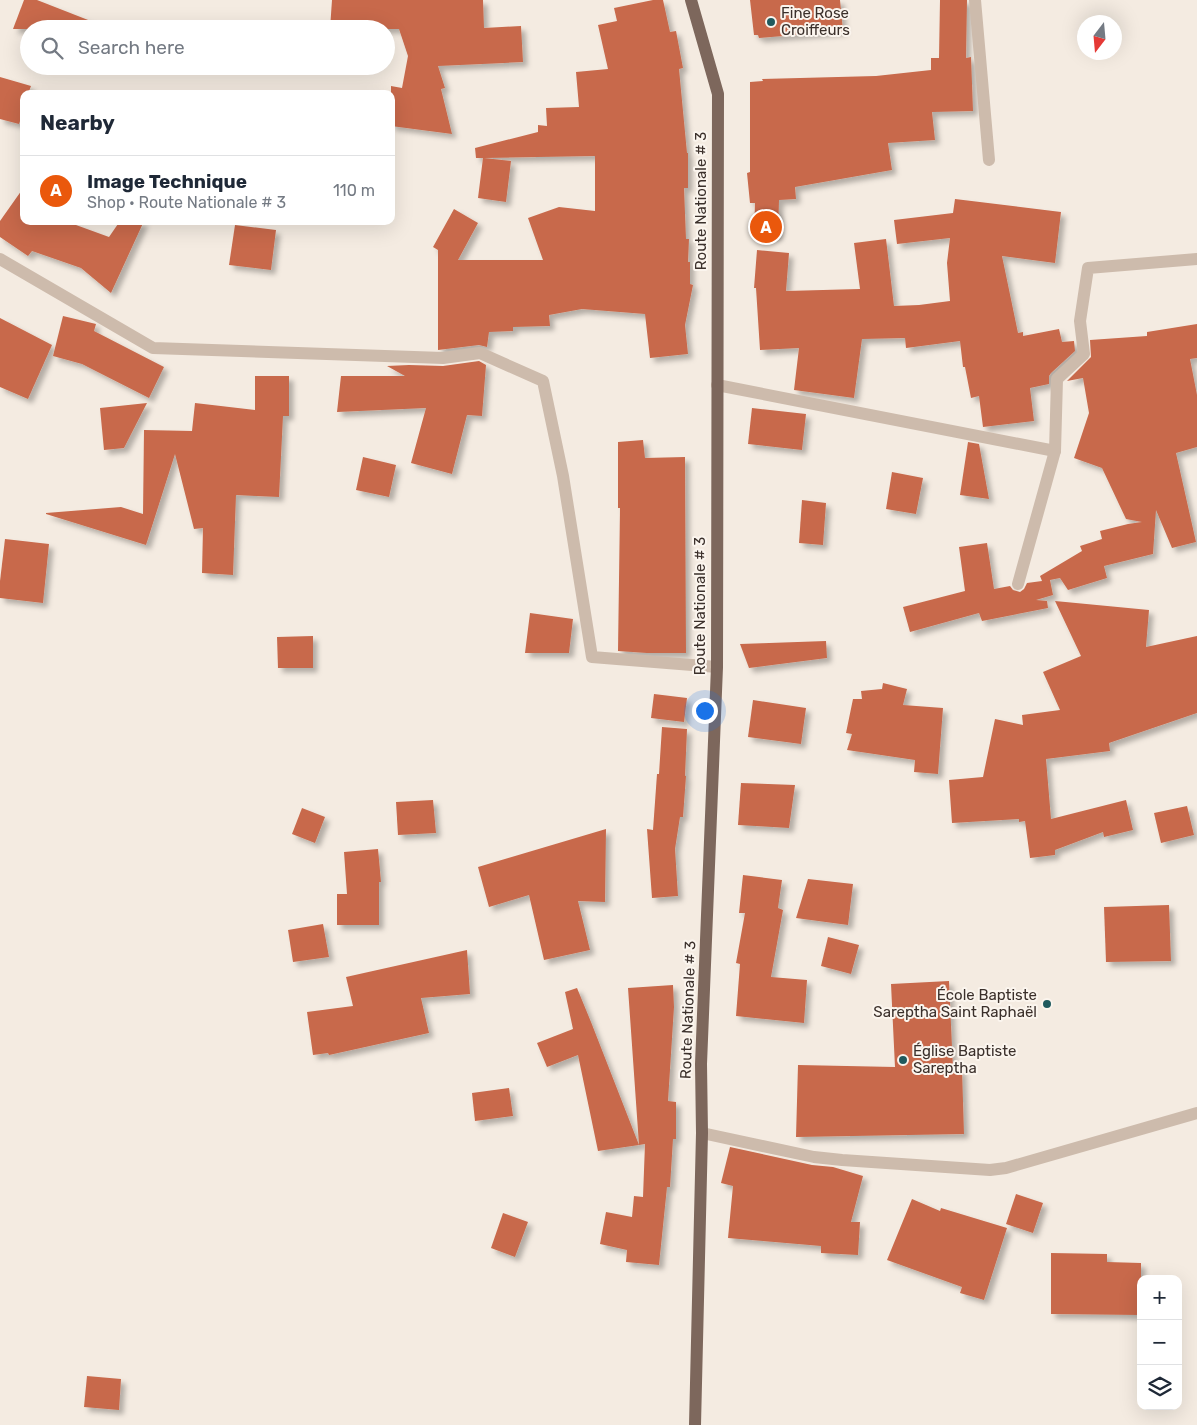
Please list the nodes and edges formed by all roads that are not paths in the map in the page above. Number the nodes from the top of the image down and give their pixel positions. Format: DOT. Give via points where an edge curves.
graph roads {
  1 [pos="691,0"];
  2 [pos="975,0"];
  3 [pos="989,160"];
  4 [pos="0,259"];
  5 [pos="1197,259"];
  6 [pos="717,385"];
  7 [pos="1055,451"];
  8 [pos="1018,584"];
  9 [pos="717,667"];
  10 [pos="1197,1113"];
  11 [pos="702,1133"];
  12 [pos="695,1425"];
  1 -- 6 [label="main road, Route Nationale # 3" via="718,94"];
  2 -- 3 [label="lane"];
  4 -- 9 [label="lane" via="153,348 443,358 480,353 543,381 564,476 592,656"];
  5 -- 7 [label="lane" via="1088,268 1080,321 1084,354 1057,379"];
  6 -- 7 [label="lane"];
  6 -- 9 [label="main road, Route Nationale # 3"];
  7 -- 8 [label="lane"];
  9 -- 11 [label="main road, Route Nationale # 3"];
  10 -- 11 [label="lane" via="990,1170 814,1157"];
  11 -- 12 [label="main road, Route Nationale # 3"];
}
